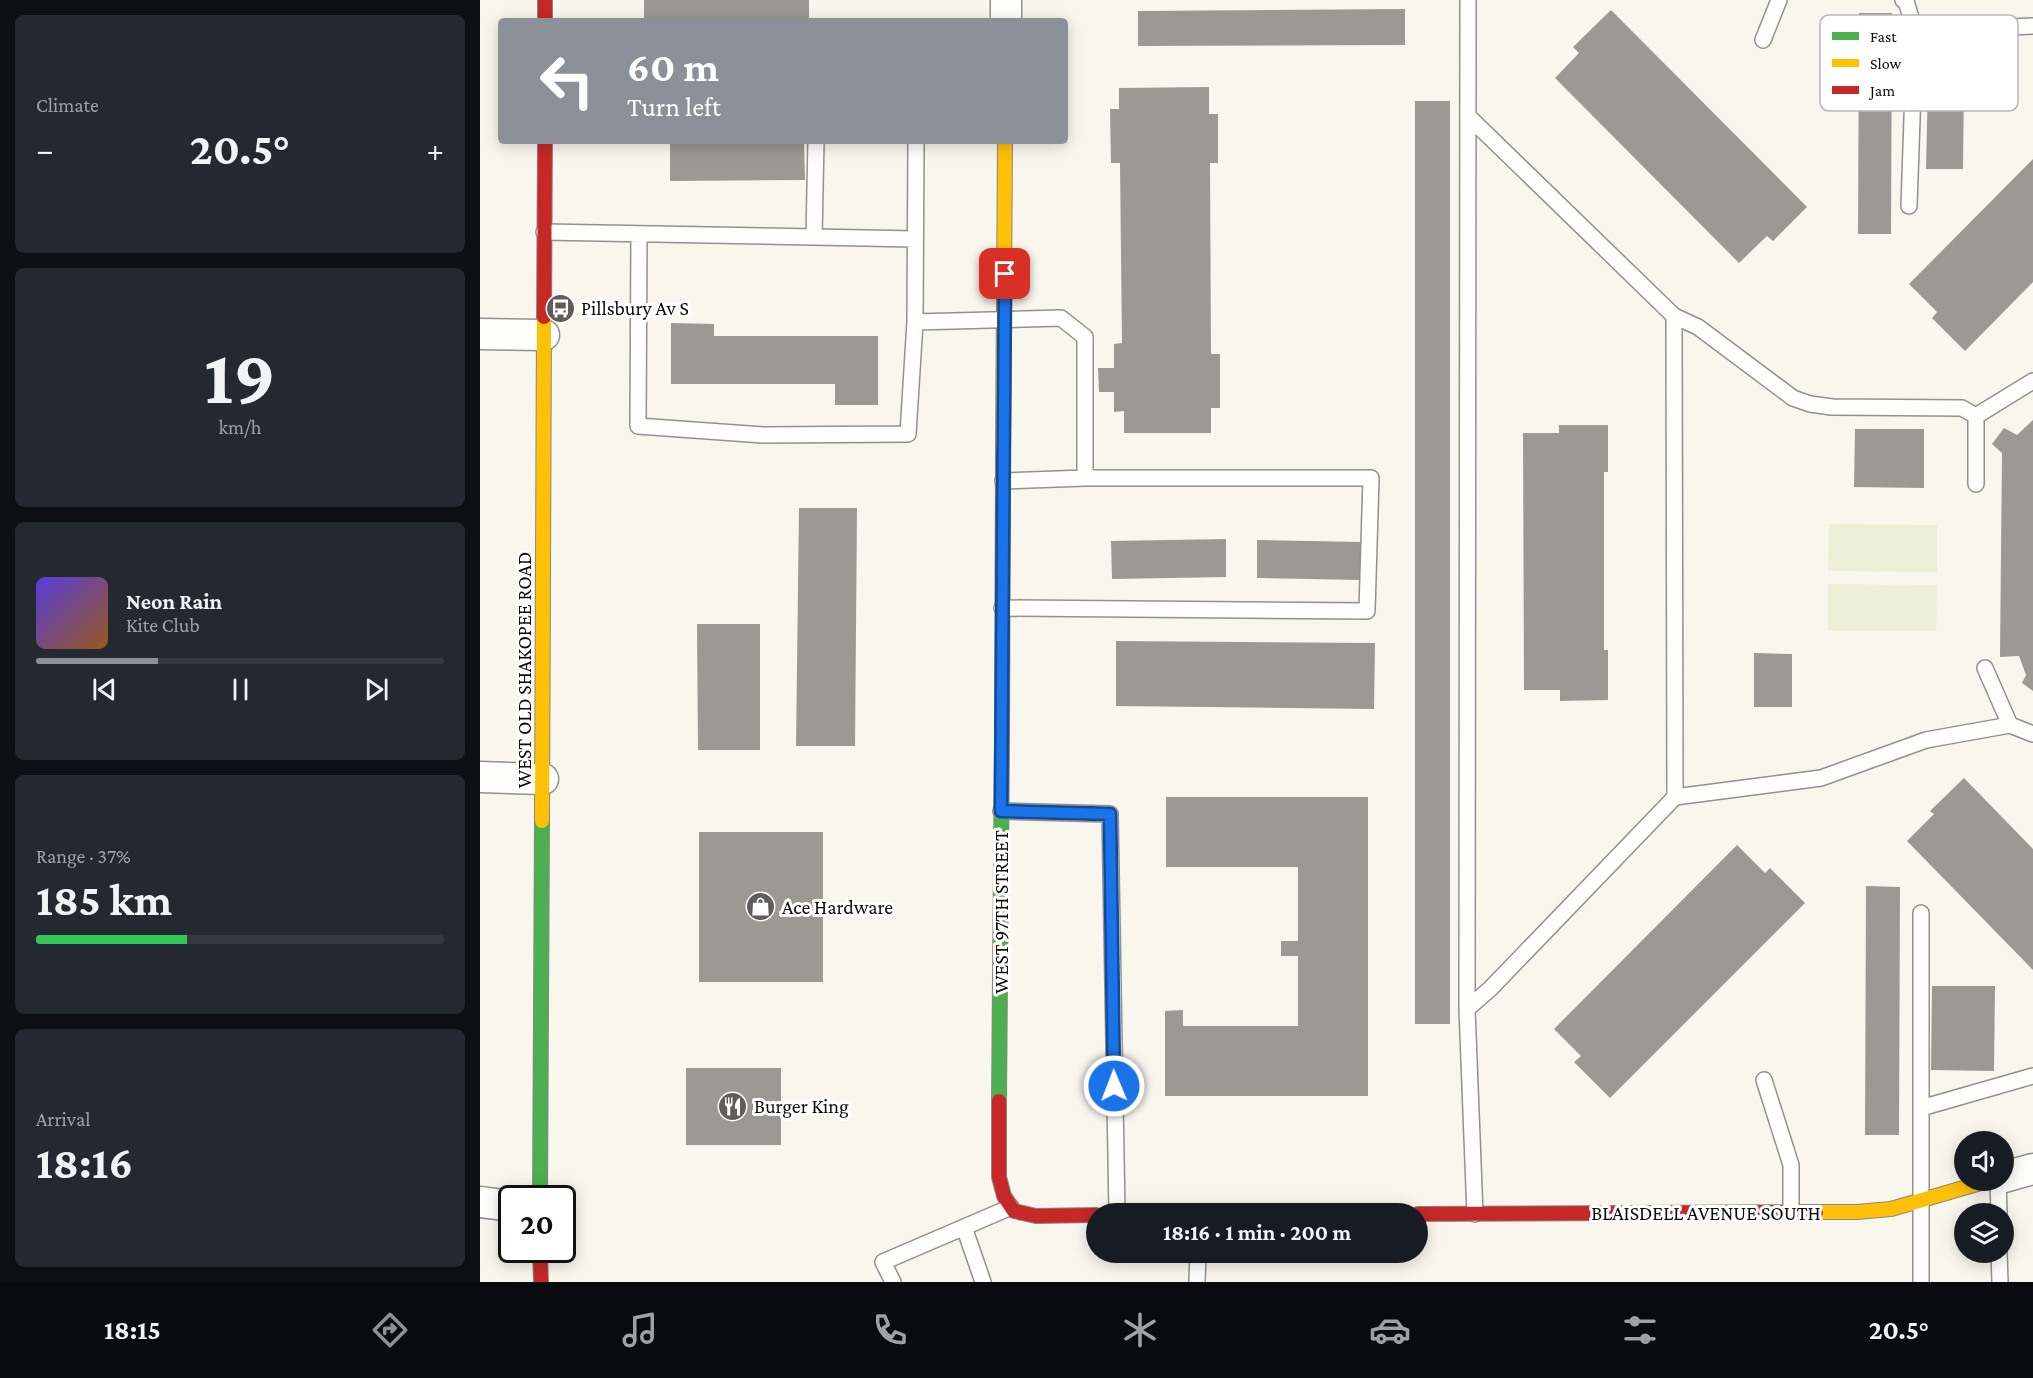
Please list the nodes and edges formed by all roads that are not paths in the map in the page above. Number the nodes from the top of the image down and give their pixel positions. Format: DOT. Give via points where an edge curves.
graph roads {
  1 [pos="545,0"];
  2 [pos="1006,0"];
  3 [pos="1468,0"];
  4 [pos="1779,0"];
  5 [pos="1903,0"];
  6 [pos="1910,15"];
  7 [pos="545,18"];
  8 [pos="1006,18"];
  9 [pos="2033,26"];
  10 [pos="2018,27"];
  11 [pos="1763,40"];
  12 [pos="1912,111"];
  13 [pos="1469,117"];
  14 [pos="544,144"];
  15 [pos="816,144"];
  16 [pos="916,144"];
  17 [pos="1005,144"];
  18 [pos="1909,206"];
  19 [pos="544,232"];
  20 [pos="639,234"];
  21 [pos="814,237"];
  22 [pos="915,239"];
  23 [pos="1674,316"];
  24 [pos="1004,319"];
  25 [pos="915,322"];
  26 [pos="480,334"];
  27 [pos="544,335"];
  28 [pos="2033,381"];
  29 [pos="1976,416"];
  30 [pos="1085,478"];
  31 [pos="1004,481"];
  32 [pos="1976,484"];
  33 [pos="1002,608"];
  34 [pos="1985,668"];
  35 [pos="2010,725"];
  36 [pos="2033,734"];
  37 [pos="480,777"];
  38 [pos="543,779"];
  39 [pos="1675,797"];
  40 [pos="1001,811"];
  41 [pos="1921,913"];
  42 [pos="1467,1009"];
  43 [pos="2033,1076"];
  44 [pos="1764,1080"];
  45 [pos="1921,1108"];
  46 [pos="2033,1168"];
  47 [pos="2014,1174"];
  48 [pos="540,1185"];
  49 [pos="1954,1191"];
  50 [pos="1920,1201"];
  51 [pos="480,1202"];
  52 [pos="1117,1203"];
  53 [pos="498,1204"];
  54 [pos="1012,1209"];
  55 [pos="1791,1212"];
  56 [pos="1428,1214"];
  57 [pos="1475,1214"];
  58 [pos="1086,1215"];
  59 [pos="964,1227"];
  60 [pos="540,1263"];
  61 [pos="1198,1263"];
  62 [pos="1999,1263"];
  63 [pos="541,1282"];
  64 [pos="893,1282"];
  65 [pos="983,1282"];
  66 [pos="1197,1282"];
  67 [pos="1921,1282"];
  68 [pos="2000,1282"];
  1 -- 7 [label="street"];
  2 -- 8 [label="street"];
  3 -- 13 [label="lane"];
  4 -- 11 [label="lane"];
  5 -- 6 [label="lane"];
  9 -- 10 [label="lane"];
  12 -- 18 [label="lane"];
  13 -- 23 [label="lane"];
  13 -- 42 [label="lane"];
  14 -- 19 [label="street, WEST OLD SHAKOPEE ROAD"];
  15 -- 21 [label="lane"];
  16 -- 22 [label="lane"];
  17 -- 24 [label="street, WEST 97TH STREET"];
  19 -- 20 [label="lane"];
  19 -- 27 [label="street, WEST OLD SHAKOPEE ROAD"];
  20 -- 21 [label="lane"];
  20 -- 25 [label="lane" via="638,426 763,435 908,434"];
  21 -- 22 [label="lane"];
  22 -- 25 [label="lane"];
  23 -- 29 [label="lane" via="1698,327 1793,398 1810,404 1962,408"];
  23 -- 39 [label="lane"];
  24 -- 25 [label="lane"];
  24 -- 30 [label="lane" via="1061,318 1085,337"];
  24 -- 31 [label="street, WEST 97TH STREET"];
  26 -- 27 [label="street"];
  27 -- 38 [label="street, WEST OLD SHAKOPEE ROAD"];
  28 -- 29 [label="lane"];
  29 -- 32 [label="lane"];
  30 -- 31 [label="lane"];
  30 -- 33 [label="lane" via="1371,478 1367,611"];
  31 -- 33 [label="street, WEST 97TH STREET"];
  33 -- 40 [label="street, WEST 97TH STREET"];
  34 -- 35 [label="lane"];
  35 -- 36 [label="lane"];
  35 -- 39 [label="lane" via="1926,740 1821,778"];
  37 -- 38 [label="street"];
  38 -- 48 [label="street, WEST OLD SHAKOPEE ROAD"];
  39 -- 42 [label="lane"];
  40 -- 52 [label="lane" via="1110,814"];
  40 -- 54 [label="street, WEST 97TH STREET" via="999,1177"];
  41 -- 45 [label="lane"];
  42 -- 57 [label="lane"];
  43 -- 45 [label="lane"];
  44 -- 55 [label="lane" via="1791,1166"];
  45 -- 50 [label="lane"];
  46 -- 47 [label="street"];
  49 -- 50 [label="street, BLAISDELL AVENUE SOUTH"];
  50 -- 55 [label="street, BLAISDELL AVENUE SOUTH" via="1880,1210"];
  50 -- 67 [label="lane"];
  51 -- 53 [label="street"];
  54 -- 58 [label="street" via="1036,1216"];
  54 -- 59 [label="lane"];
  55 -- 57 [label="street, BLAISDELL AVENUE SOUTH"];
  56 -- 57 [label="street, BLAISDELL AVENUE SOUTH"];
  59 -- 64 [label="lane" via="883,1262"];
  59 -- 65 [label="lane"];
  60 -- 63 [label="street"];
  61 -- 66 [label="lane"];
  62 -- 68 [label="lane"];
}
